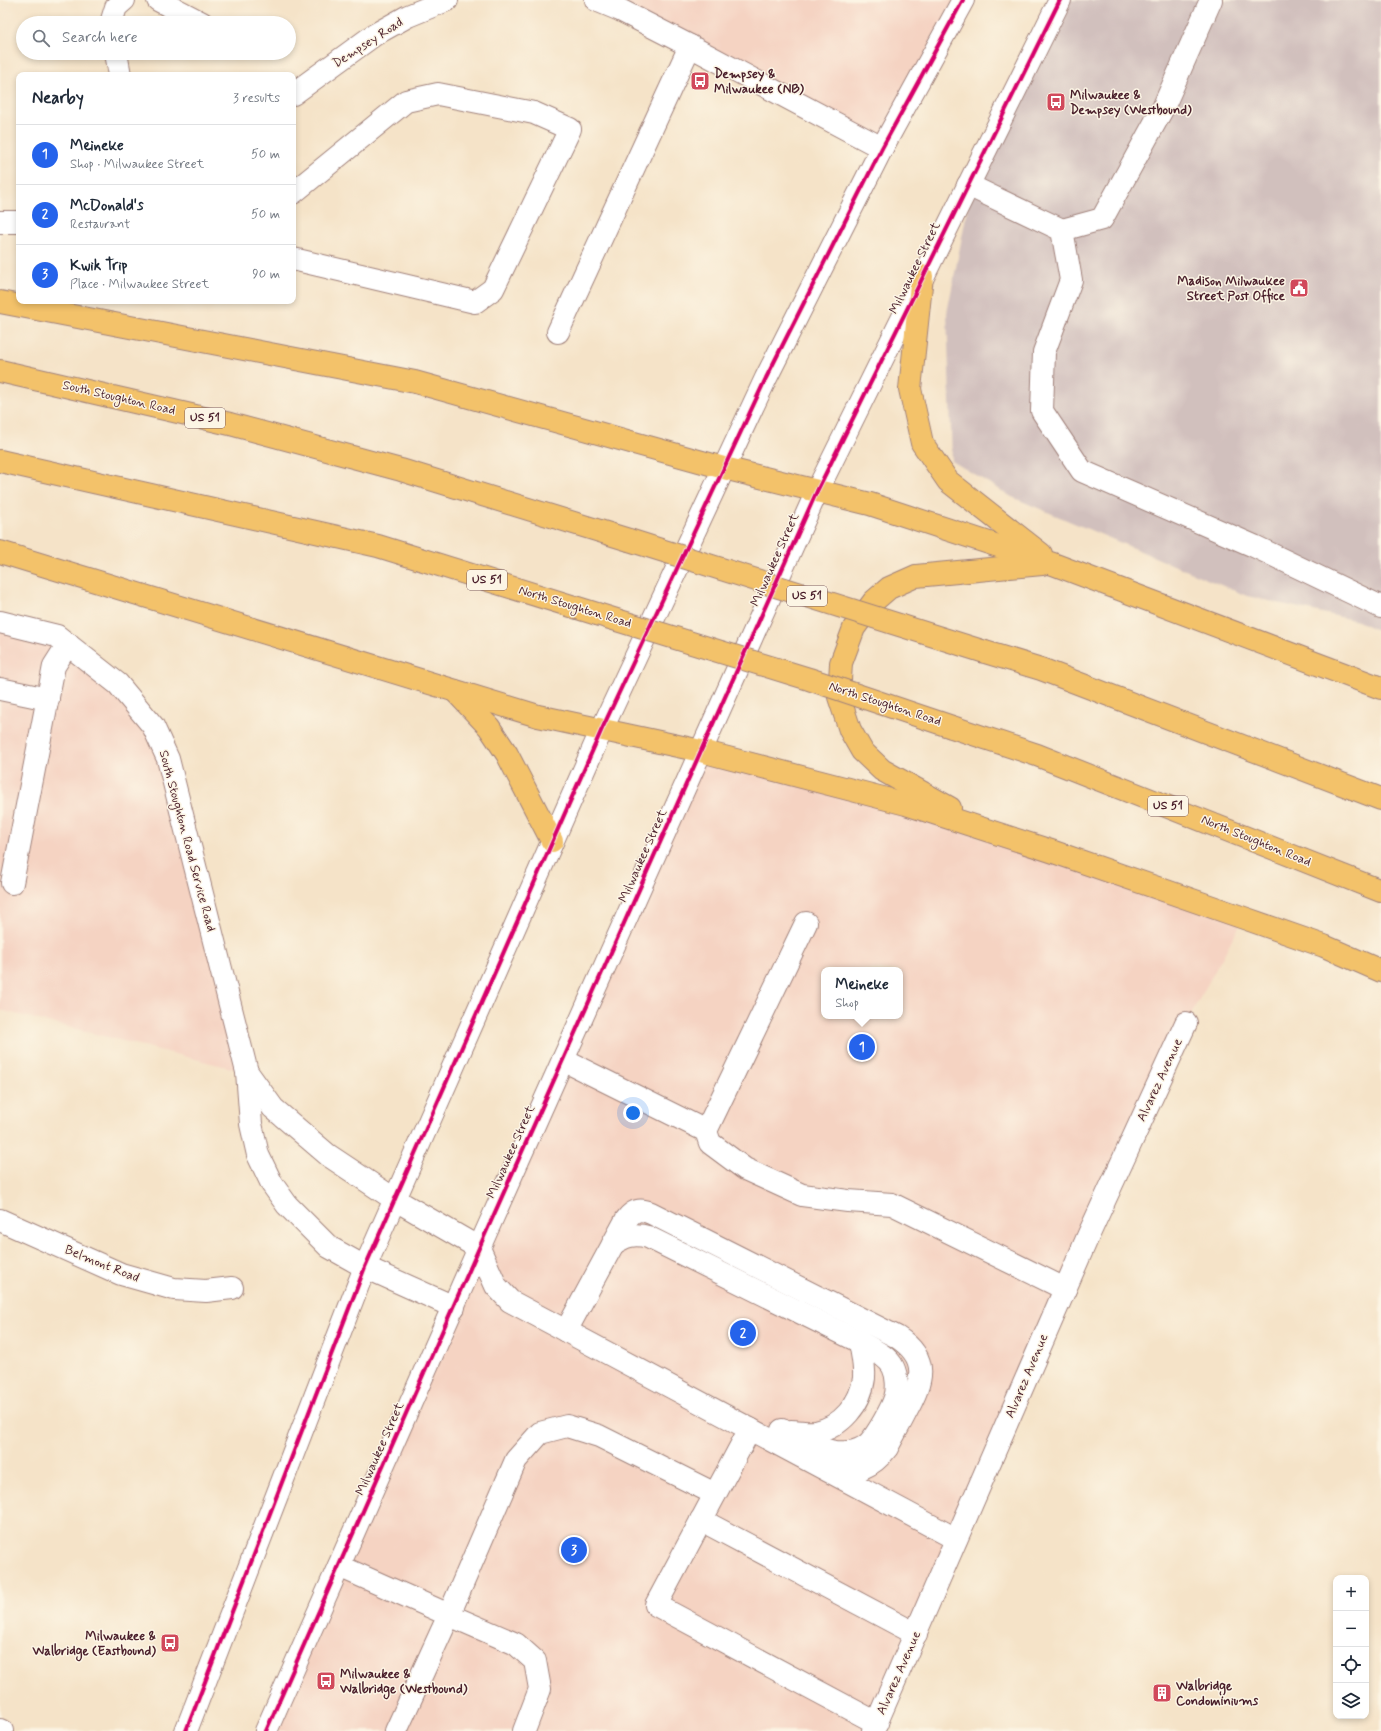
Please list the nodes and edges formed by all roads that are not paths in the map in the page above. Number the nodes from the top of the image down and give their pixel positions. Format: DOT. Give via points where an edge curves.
graph roads {
  1 [pos="124,0"];
  2 [pos="158,0"];
  3 [pos="447,0"];
  4 [pos="596,0"];
  5 [pos="963,0"];
  6 [pos="1060,0"];
  7 [pos="1211,0"];
  8 [pos="113,16"];
  9 [pos="189,16"];
  10 [pos="690,46"];
  11 [pos="117,60"];
  12 [pos="119,72"];
  13 [pos="296,92"];
  14 [pos="882,148"];
  15 [pos="968,185"];
  16 [pos="296,192"];
  17 [pos="0,222"];
  18 [pos="16,222"];
  19 [pos="1062,230"];
  20 [pos="296,260"];
  21 [pos="922,276"];
  22 [pos="0,302"];
  23 [pos="558,332"];
  24 [pos="0,371"];
  25 [pos="0,461"];
  26 [pos="724,468"];
  27 [pos="817,491"];
  28 [pos="0,552"];
  29 [pos="1053,564"];
  30 [pos="1381,608"];
  31 [pos="0,622"];
  32 [pos="68,644"];
  33 [pos="1381,688"];
  34 [pos="0,689"];
  35 [pos="454,690"];
  36 [pos="48,699"];
  37 [pos="602,729"];
  38 [pos="701,751"];
  39 [pos="1381,799"];
  40 [pos="992,832"];
  41 [pos="552,841"];
  42 [pos="12,883"];
  43 [pos="1381,891"];
  44 [pos="806,923"];
  45 [pos="1381,971"];
  46 [pos="1186,1023"];
  47 [pos="563,1060"];
  48 [pos="247,1072"];
  49 [pos="706,1131"];
  50 [pos="394,1200"];
  51 [pos="0,1220"];
  52 [pos="613,1244"];
  53 [pos="479,1248"];
  54 [pos="365,1267"];
  55 [pos="232,1288"];
  56 [pos="1065,1289"];
  57 [pos="454,1307"];
  58 [pos="566,1331"];
  59 [pos="860,1342"];
  60 [pos="598,1348"];
  61 [pos="750,1429"];
  62 [pos="782,1430"];
  63 [pos="825,1469"];
  64 [pos="715,1494"];
  65 [pos="701,1520"];
  66 [pos="956,1539"];
  67 [pos="339,1566"];
  68 [pos="449,1615"];
  69 [pos="916,1634"];
  70 [pos="875,1727"];
  71 [pos="186,1731"];
  72 [pos="266,1731"];
  73 [pos="396,1731"];
  74 [pos="524,1731"];
  1 -- 8 [label="street" via="116,7"];
  2 -- 9 [label="street"];
  3 -- 13 [label="street, Dempsey Road" via="408,16 374,35"];
  4 -- 10 [label="street"];
  5 -- 14 [label="street"];
  6 -- 15 [label="street, Milwaukee Street"];
  7 -- 19 [label="street" via="1163,108 1102,219"];
  10 -- 14 [label="street"];
  10 -- 23 [label="street"];
  11 -- 12 [label="street"];
  14 -- 26 [label="street" via="766,378"];
  15 -- 19 [label="street"];
  15 -- 21 [label="street, Milwaukee Street"];
  16 -- 20 [label="street" via="406,101 438,94 534,113 570,130 493,289 475,302"];
  17 -- 18 [label="street"];
  19 -- 30 [label="street" via="1071,280 1044,352 1042,411 1082,471 1254,546"];
  21 -- 27 [label="street, Milwaukee Street"];
  21 -- 29 [label="main road" via="910,389 922,443 948,481"];
  22 -- 26 [label="main road" via="415,382"];
  24 -- 39 [label="main road, South Stoughton Road / US 51, bridge" via="230,424 400,470 629,540 1041,669"];
  25 -- 43 [label="main road, North Stoughton Road / US 51, bridge" via="378,546 810,679 1044,758"];
  26 -- 27 [label="main road"];
  26 -- 37 [label="street"];
  27 -- 29 [label="main road" via="870,504"];
  27 -- 38 [label="street, Milwaukee Street"];
  28 -- 35 [label="main road"];
  29 -- 33 [label="main road"];
  29 -- 40 [label="main road" via="916,576 889,588 874,601 854,628 841,662 839,697 850,730 862,751 882,770"];
  31 -- 32 [label="street, South Stoughton Road Service Road" via="57,636"];
  32 -- 36 [label="street" via="54,666"];
  32 -- 48 [label="street, South Stoughton Road Service Road" via="118,684 153,726 168,759"];
  34 -- 36 [label="street"];
  35 -- 37 [label="main road" via="538,716"];
  35 -- 41 [label="main road" via="489,727 502,747"];
  36 -- 42 [label="street"];
  37 -- 38 [label="main road"];
  37 -- 41 [label="street"];
  38 -- 40 [label="main road" via="906,804"];
  38 -- 47 [label="street, Milwaukee Street"];
  40 -- 45 [label="main road" via="1316,944"];
  41 -- 50 [label="street"];
  44 -- 49 [label="street"];
  46 -- 56 [label="street, Alvarez Avenue"];
  47 -- 49 [label="street"];
  47 -- 53 [label="street, Milwaukee Street"];
  48 -- 50 [label="street, South Stoughton Road Service Road" via="273,1108 328,1155"];
  48 -- 54 [label="street, South Stoughton Road Service Road" via="255,1143 258,1156 272,1184 287,1206 329,1246"];
  49 -- 56 [label="street" via="710,1143 745,1169 802,1195 892,1204"];
  50 -- 53 [label="street, South Stoughton Road Service Road"];
  50 -- 54 [label="street"];
  51 -- 55 [label="street, Belmont Road" via="121,1274 174,1289 206,1291"];
  52 -- 58 [label="street"];
  52 -- 59 [label="street" via="623,1237 636,1234 648,1236"];
  52 -- 63 [label="street" via="630,1213 644,1210 897,1337 912,1350 918,1358 920,1369 918,1391 881,1457 863,1469 850,1472"];
  53 -- 57 [label="street, Milwaukee Street"];
  53 -- 58 [label="street" via="496,1286 510,1301"];
  54 -- 57 [label="street, South Stoughton Road Service Road"];
  54 -- 71 [label="street"];
  56 -- 66 [label="street, Alvarez Avenue"];
  57 -- 67 [label="street, Milwaukee Street"];
  58 -- 60 [label="street"];
  59 -- 62 [label="street" via="864,1378 860,1395 852,1409 841,1420 815,1432"];
  59 -- 62 [label="street" via="885,1357 896,1377 895,1398 872,1440 858,1450 840,1453"];
  60 -- 61 [label="street"];
  60 -- 62 [label="street" via="621,1346"];
  61 -- 63 [label="street"];
  61 -- 64 [label="street"];
  63 -- 66 [label="street"];
  64 -- 65 [label="street"];
  64 -- 68 [label="street" via="599,1436 567,1426 540,1433 516,1460"];
  65 -- 69 [label="street"];
  65 -- 70 [label="street" via="656,1605"];
  66 -- 69 [label="street, Alvarez Avenue"];
  67 -- 68 [label="street"];
  67 -- 72 [label="street, Milwaukee Street"];
  68 -- 73 [label="street"];
  68 -- 74 [label="street" via="516,1644 535,1660 540,1689"];
  69 -- 70 [label="street, Alvarez Avenue"];
}
